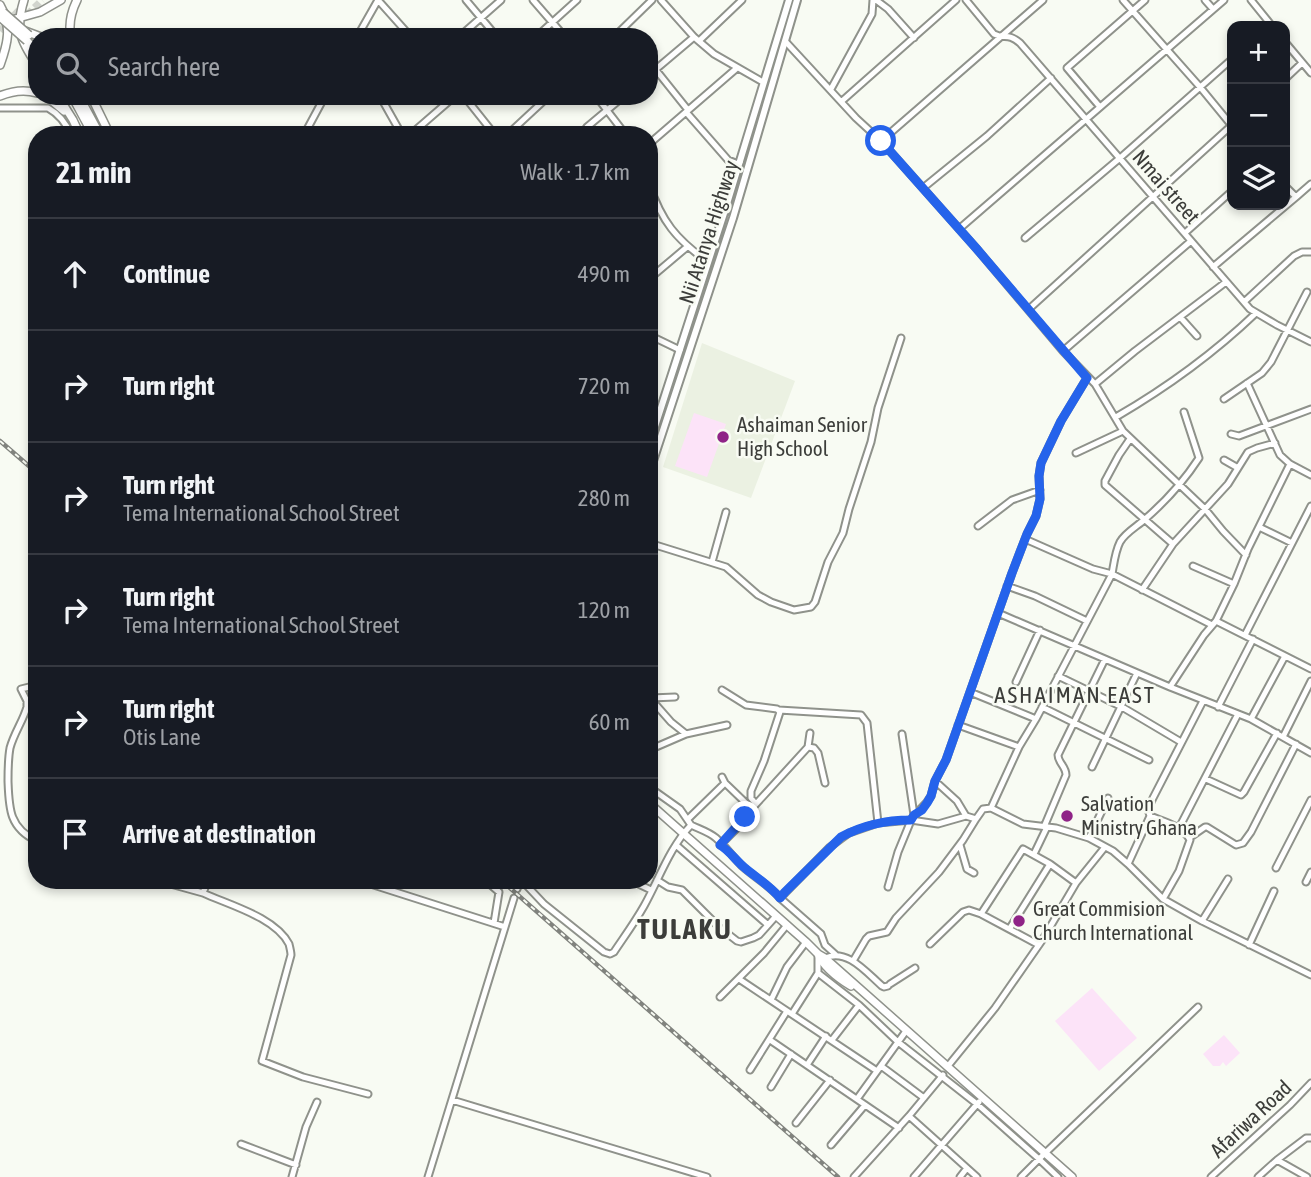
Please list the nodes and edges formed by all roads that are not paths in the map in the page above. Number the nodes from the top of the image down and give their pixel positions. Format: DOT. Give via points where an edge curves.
graph roads {
  1 [pos="24,0"];
  2 [pos="61,0"];
  3 [pos="77,0"];
  4 [pos="378,0"];
  5 [pos="466,0"];
  6 [pos="501,0"];
  7 [pos="533,0"];
  8 [pos="577,0"];
  9 [pos="652,0"];
  10 [pos="742,0"];
  11 [pos="789,0"];
  12 [pos="797,0"];
  13 [pos="875,0"];
  14 [pos="956,0"];
  15 [pos="966,0"];
  16 [pos="1043,0"];
  17 [pos="1123,0"];
  18 [pos="1145,0"];
  19 [pos="1205,0"];
  20 [pos="1224,0"];
  21 [pos="1251,0"];
  22 [pos="663,1"];
  23 [pos="0,8"];
  24 [pos="1213,9"];
  25 [pos="1132,11"];
  26 [pos="481,17"];
  27 [pos="2,18"];
  28 [pos="18,19"];
  29 [pos="1267,21"];
  30 [pos="552,23"];
  31 [pos="69,28"];
  32 [pos="362,28"];
  33 [pos="403,28"];
  34 [pos="469,28"];
  35 [pos="490,28"];
  36 [pos="546,28"];
  37 [pos="557,28"];
  38 [pos="623,28"];
  39 [pos="19,30"];
  40 [pos="4,31"];
  41 [pos="28,33"];
  42 [pos="28,34"];
  43 [pos="1002,36"];
  44 [pos="914,38"];
  45 [pos="696,39"];
  46 [pos="785,41"];
  47 [pos="28,42"];
  48 [pos="1290,48"];
  49 [pos="28,50"];
  50 [pos="1166,51"];
  51 [pos="1227,63"];
  52 [pos="1302,63"];
  53 [pos="0,65"];
  54 [pos="658,68"];
  55 [pos="737,68"];
  56 [pos="658,73"];
  57 [pos="1311,73"];
  58 [pos="1290,74"];
  59 [pos="1051,78"];
  60 [pos="763,82"];
  61 [pos="1200,87"];
  62 [pos="831,89"];
  63 [pos="28,92"];
  64 [pos="0,96"];
  65 [pos="842,101"];
  66 [pos="58,105"];
  67 [pos="64,105"];
  68 [pos="77,105"];
  69 [pos="84,105"];
  70 [pos="95,105"];
  71 [pos="320,105"];
  72 [pos="385,105"];
  73 [pos="445,105"];
  74 [pos="473,105"];
  75 [pos="539,105"];
  76 [pos="603,105"];
  77 [pos="613,105"];
  78 [pos="0,107"];
  79 [pos="1100,107"];
  80 [pos="607,110"];
  81 [pos="687,111"];
  82 [pos="1086,119"];
  83 [pos="1227,119"];
  84 [pos="73,120"];
  85 [pos="66,126"];
  86 [pos="76,126"];
  87 [pos="88,126"];
  88 [pos="95,126"];
  89 [pos="105,126"];
  90 [pos="309,126"];
  91 [pos="397,126"];
  92 [pos="420,126"];
  93 [pos="488,126"];
  94 [pos="517,126"];
  95 [pos="588,126"];
  96 [pos="619,126"];
  97 [pos="1227,130"];
  98 [pos="658,136"];
  99 [pos="881,141"];
  100 [pos="1120,158"];
  101 [pos="741,160"];
  102 [pos="1311,184"];
  103 [pos="923,188"];
  104 [pos="1290,191"];
  105 [pos="1227,195"];
  106 [pos="1153,197"];
  107 [pos="1296,197"];
  108 [pos="658,208"];
  109 [pos="724,215"];
  110 [pos="733,218"];
  111 [pos="959,229"];
  112 [pos="1185,233"];
  113 [pos="1025,238"];
  114 [pos="1191,241"];
  115 [pos="687,247"];
  116 [pos="1311,252"];
  117 [pos="708,262"];
  118 [pos="1213,267"];
  119 [pos="658,271"];
  120 [pos="1226,282"];
  121 [pos="1307,292"];
  122 [pos="1244,302"];
  123 [pos="1029,309"];
  124 [pos="1255,313"];
  125 [pos="1180,317"];
  126 [pos="1287,330"];
  127 [pos="1197,336"];
  128 [pos="901,338"];
  129 [pos="658,339"];
  130 [pos="1311,342"];
  131 [pos="680,350"];
  132 [pos="1063,351"];
  133 [pos="677,360"];
  134 [pos="685,363"];
  135 [pos="1087,378"];
  136 [pos="1247,383"];
  137 [pos="1095,384"];
  138 [pos="1224,399"];
  139 [pos="1311,409"];
  140 [pos="659,411"];
  141 [pos="1184,412"];
  142 [pos="658,414"];
  143 [pos="1116,417"];
  144 [pos="1266,425"];
  145 [pos="1122,430"];
  146 [pos="1231,434"];
  147 [pos="1130,439"];
  148 [pos="1275,443"];
  149 [pos="658,446"];
  150 [pos="1076,453"];
  151 [pos="1224,460"];
  152 [pos="1290,464"];
  153 [pos="1238,468"];
  154 [pos="1311,475"];
  155 [pos="1180,485"];
  156 [pos="1040,490"];
  157 [pos="1311,506"];
  158 [pos="1205,509"];
  159 [pos="726,512"];
  160 [pos="1145,520"];
  161 [pos="978,526"];
  162 [pos="1259,527"];
  163 [pos="1025,539"];
  164 [pos="1292,543"];
  165 [pos="1173,544"];
  166 [pos="658,546"];
  167 [pos="1246,555"];
  168 [pos="712,562"];
  169 [pos="1193,566"];
  170 [pos="1112,574"];
  171 [pos="1234,584"];
  172 [pos="1007,586"];
  173 [pos="1142,590"];
  174 [pos="998,613"];
  175 [pos="1087,621"];
  176 [pos="1214,623"];
  177 [pos="1040,630"];
  178 [pos="1245,635"];
  179 [pos="1253,639"];
  180 [pos="1075,646"];
  181 [pos="1285,656"];
  182 [pos="1105,659"];
  183 [pos="1311,669"];
  184 [pos="1137,673"];
  185 [pos="1058,676"];
  186 [pos="1311,681"];
  187 [pos="1016,682"];
  188 [pos="28,687"];
  189 [pos="1170,687"];
  190 [pos="722,690"];
  191 [pos="1090,691"];
  192 [pos="970,692"];
  193 [pos="675,697"];
  194 [pos="658,698"];
  195 [pos="1203,701"];
  196 [pos="658,707"];
  197 [pos="1042,707"];
  198 [pos="1122,707"];
  199 [pos="1218,707"];
  200 [pos="779,710"];
  201 [pos="1238,714"];
  202 [pos="1035,719"];
  203 [pos="1251,719"];
  204 [pos="1075,722"];
  205 [pos="727,725"];
  206 [pos="958,725"];
  207 [pos="810,733"];
  208 [pos="1277,733"];
  209 [pos="686,734"];
  210 [pos="902,734"];
  211 [pos="1283,737"];
  212 [pos="1106,739"];
  213 [pos="1181,742"];
  214 [pos="1296,744"];
  215 [pos="658,746"];
  216 [pos="808,747"];
  217 [pos="1019,747"];
  218 [pos="1311,753"];
  219 [pos="1149,760"];
  220 [pos="1092,767"];
  221 [pos="1206,779"];
  222 [pos="935,781"];
  223 [pos="825,783"];
  224 [pos="658,793"];
  225 [pos="1108,798"];
  226 [pos="1311,800"];
  227 [pos="754,806"];
  228 [pos="991,808"];
  229 [pos="658,811"];
  230 [pos="967,816"];
  231 [pos="1150,816"];
  232 [pos="913,818"];
  233 [pos="976,819"];
  234 [pos="690,822"];
  235 [pos="878,823"];
  236 [pos="1046,827"];
  237 [pos="1179,828"];
  238 [pos="683,834"];
  239 [pos="28,836"];
  240 [pos="1089,838"];
  241 [pos="1189,838"];
  242 [pos="676,845"];
  243 [pos="720,845"];
  244 [pos="960,845"];
  245 [pos="1105,847"];
  246 [pos="1034,855"];
  247 [pos="1049,864"];
  248 [pos="1128,864"];
  249 [pos="1276,868"];
  250 [pos="1311,872"];
  251 [pos="974,873"];
  252 [pos="658,878"];
  253 [pos="1228,879"];
  254 [pos="658,881"];
  255 [pos="1306,882"];
  256 [pos="1076,883"];
  257 [pos="888,887"];
  258 [pos="189,889"];
  259 [pos="205,889"];
  260 [pos="386,889"];
  261 [pos="496,889"];
  262 [pos="530,889"];
  263 [pos="651,890"];
  264 [pos="1274,891"];
  265 [pos="203,893"];
  266 [pos="514,898"];
  267 [pos="780,898"];
  268 [pos="1163,900"];
  269 [pos="981,914"];
  270 [pos="776,916"];
  271 [pos="1202,921"];
  272 [pos="494,923"];
  273 [pos="768,925"];
  274 [pos="787,925"];
  275 [pos="505,927"];
  276 [pos="1010,928"];
  277 [pos="806,942"];
  278 [pos="930,944"];
  279 [pos="1039,945"];
  280 [pos="1249,945"];
  281 [pos="836,954"];
  282 [pos="821,956"];
  283 [pos="853,961"];
  284 [pos="915,968"];
  285 [pos="818,973"];
  286 [pos="1311,975"];
  287 [pos="739,979"];
  288 [pos="861,990"];
  289 [pos="720,997"];
  290 [pos="771,1000"];
  291 [pos="856,1003"];
  292 [pos="1198,1007"];
  293 [pos="790,1012"];
  294 [pos="906,1031"];
  295 [pos="829,1038"];
  296 [pos="770,1040"];
  297 [pos="898,1042"];
  298 [pos="791,1054"];
  299 [pos="807,1065"];
  300 [pos="948,1066"];
  301 [pos="879,1068"];
  302 [pos="750,1070"];
  303 [pos="943,1075"];
  304 [pos="830,1080"];
  305 [pos="1311,1083"];
  306 [pos="771,1087"];
  307 [pos="368,1094"];
  308 [pos="983,1097"];
  309 [pos="924,1098"];
  310 [pos="857,1099"];
  311 [pos="452,1100"];
  312 [pos="317,1102"];
  313 [pos="977,1104"];
  314 [pos="865,1105"];
  315 [pos="909,1116"];
  316 [pos="796,1123"];
  317 [pos="899,1128"];
  318 [pos="1311,1138"];
  319 [pos="241,1144"];
  320 [pos="831,1145"];
  321 [pos="941,1145"];
  322 [pos="1045,1152"];
  323 [pos="1039,1159"];
  324 [pos="1277,1160"];
  325 [pos="296,1165"];
  326 [pos="967,1168"];
  327 [pos="919,1171"];
  328 [pos="292,1177"];
  329 [pos="428,1177"];
  330 [pos="707,1177"];
  331 [pos="854,1177"];
  332 [pos="914,1177"];
  333 [pos="925,1177"];
  334 [pos="960,1177"];
  335 [pos="976,1177"];
  336 [pos="1021,1177"];
  337 [pos="1058,1177"];
  338 [pos="1072,1177"];
  339 [pos="1211,1177"];
  340 [pos="1258,1177"];
  341 [pos="1307,1177"];
  1 -- 28 [label="highway"];
  2 -- 28 [label="highway"];
  3 -- 31 [label="highway"];
  4 -- 32 [label="street"];
  4 -- 33 [label="street"];
  5 -- 26 [label="street"];
  6 -- 26 [label="street"];
  7 -- 30 [label="street"];
  8 -- 30 [label="street"];
  9 -- 38 [label="street"];
  10 -- 45 [label="street"];
  11 -- 60 [label="main road"];
  12 -- 46 [label="main road, Nii Atanya Highway"];
  13 -- 44 [label="street"];
  13 -- 62 [label="street" via="872,15"];
  14 -- 44 [label="street"];
  15 -- 43 [label="street" via="994,34"];
  16 -- 43 [label="street"];
  17 -- 25 [label="street"];
  18 -- 25 [label="street"];
  19 -- 24 [label="street"];
  20 -- 24 [label="street"];
  21 -- 29 [label="street"];
  22 -- 45 [label="street"];
  23 -- 27 [label="highway"];
  23 -- 42 [label="highway, bridge"];
  24 -- 50 [label="street"];
  25 -- 50 [label="street"];
  25 -- 79 [label="street" via="1066,68"];
  26 -- 34 [label="street"];
  26 -- 35 [label="street"];
  27 -- 28 [label="highway"];
  27 -- 40 [label="highway"];
  27 -- 47 [label="highway, bridge"];
  28 -- 39 [label="highway"];
  30 -- 36 [label="street"];
  30 -- 37 [label="street"];
  39 -- 40 [label="highway"];
  39 -- 41 [label="highway"];
  39 -- 49 [label="highway"];
  40 -- 53 [label="highway" via="7,44"];
  43 -- 59 [label="street, Nmai street" via="1020,43"];
  43 -- 99 [label="street"];
  44 -- 65 [label="street"];
  45 -- 54 [label="street"];
  45 -- 55 [label="street"];
  46 -- 62 [label="street"];
  46 -- 110 [label="main road, Nii Atanya Highway"];
  48 -- 52 [label="street"];
  50 -- 61 [label="street"];
  50 -- 79 [label="street"];
  51 -- 61 [label="street"];
  52 -- 57 [label="street"];
  52 -- 58 [label="street"];
  55 -- 60 [label="street"];
  55 -- 81 [label="street"];
  56 -- 81 [label="street"];
  59 -- 82 [label="street, Nmai street"];
  59 -- 103 [label="street"];
  60 -- 101 [label="main road"];
  61 -- 83 [label="street"];
  61 -- 100 [label="street"];
  62 -- 65 [label="street"];
  63 -- 64 [label="highway"];
  65 -- 99 [label="street"];
  66 -- 84 [label="highway"];
  67 -- 84 [label="highway"];
  68 -- 87 [label="highway"];
  69 -- 88 [label="highway"];
  70 -- 89 [label="highway"];
  71 -- 90 [label="street"];
  72 -- 91 [label="street"];
  73 -- 92 [label="street"];
  74 -- 93 [label="street"];
  75 -- 94 [label="street"];
  76 -- 80 [label="street"];
  77 -- 80 [label="street"];
  78 -- 85 [label="street" via="48,108"];
  79 -- 82 [label="street"];
  80 -- 95 [label="street"];
  80 -- 96 [label="street"];
  81 -- 98 [label="street"];
  81 -- 101 [label="street" via="728,160 738,164"];
  82 -- 100 [label="street, Nmai street"];
  82 -- 111 [label="street"];
  84 -- 86 [label="highway"];
  97 -- 106 [label="street"];
  99 -- 103 [label="street"];
  100 -- 106 [label="street, Nmai street"];
  100 -- 113 [label="street"];
  101 -- 109 [label="main road"];
  102 -- 107 [label="street"];
  103 -- 111 [label="street"];
  104 -- 107 [label="street"];
  105 -- 112 [label="street"];
  106 -- 112 [label="street, Nmai street"];
  106 -- 123 [label="street"];
  107 -- 118 [label="street"];
  108 -- 115 [label="street"];
  109 -- 110 [label="main road"];
  109 -- 117 [label="main road"];
  110 -- 134 [label="main road, Nii Atanya Highway"];
  111 -- 123 [label="street"];
  112 -- 114 [label="street, Nmai street"];
  114 -- 118 [label="street, Nmai street"];
  114 -- 132 [label="street"];
  115 -- 117 [label="street"];
  115 -- 119 [label="street"];
  116 -- 122 [label="street" via="1294,256"];
  117 -- 131 [label="main road"];
  118 -- 120 [label="street, Nmai street"];
  120 -- 122 [label="street, Nmai street"];
  120 -- 125 [label="street"];
  121 -- 126 [label="street"];
  122 -- 124 [label="street, Nmai street"];
  123 -- 132 [label="street"];
  124 -- 126 [label="street, Nmai street"];
  124 -- 143 [label="street" via="1199,362"];
  125 -- 127 [label="street"];
  125 -- 137 [label="street"];
  126 -- 130 [label="street, Nmai street"];
  126 -- 136 [label="street" via="1271,362"];
  128 -- 168 [label="street" via="843,533 811,607 794,610 771,602 726,567"];
  129 -- 131 [label="street"];
  131 -- 133 [label="main road"];
  132 -- 135 [label="street"];
  133 -- 134 [label="main road"];
  133 -- 140 [label="main road"];
  134 -- 149 [label="main road, Nii Atanya Highway"];
  135 -- 137 [label="street"];
  135 -- 156 [label="street" via="1041,463"];
  136 -- 138 [label="street"];
  136 -- 144 [label="street"];
  137 -- 143 [label="street"];
  139 -- 144 [label="street"];
  140 -- 142 [label="main road"];
  141 -- 155 [label="street" via="1199,458"];
  143 -- 145 [label="street"];
  144 -- 146 [label="street" via="1239,436"];
  144 -- 148 [label="street"];
  145 -- 147 [label="street"];
  145 -- 150 [label="street"];
  147 -- 155 [label="street"];
  147 -- 160 [label="street" via="1105,481 1107,488"];
  148 -- 152 [label="street"];
  148 -- 153 [label="street" via="1250,450"];
  151 -- 153 [label="street"];
  152 -- 154 [label="street"];
  152 -- 162 [label="street"];
  153 -- 158 [label="street"];
  155 -- 158 [label="street"];
  155 -- 160 [label="street"];
  156 -- 161 [label="street" via="1012,500"];
  156 -- 163 [label="street" via="1036,516"];
  157 -- 164 [label="street"];
  158 -- 165 [label="street"];
  158 -- 167 [label="street"];
  159 -- 168 [label="street"];
  160 -- 165 [label="street"];
  160 -- 170 [label="street" via="1121,541"];
  162 -- 164 [label="street"];
  162 -- 167 [label="street"];
  163 -- 170 [label="street"];
  163 -- 172 [label="street"];
  164 -- 178 [label="street"];
  165 -- 173 [label="street"];
  166 -- 168 [label="street"];
  167 -- 171 [label="street"];
  169 -- 171 [label="street"];
  170 -- 173 [label="street"];
  170 -- 175 [label="street"];
  171 -- 176 [label="street"];
  172 -- 174 [label="street"];
  172 -- 175 [label="street"];
  173 -- 176 [label="street"];
  174 -- 177 [label="street"];
  174 -- 192 [label="street"];
  175 -- 180 [label="street"];
  176 -- 178 [label="street"];
  176 -- 189 [label="street"];
  177 -- 180 [label="street"];
  177 -- 187 [label="street"];
  178 -- 179 [label="street"];
  179 -- 181 [label="street"];
  179 -- 199 [label="street"];
  180 -- 182 [label="street"];
  180 -- 185 [label="street"];
  181 -- 183 [label="street"];
  181 -- 203 [label="street"];
  182 -- 184 [label="street"];
  182 -- 191 [label="street"];
  184 -- 189 [label="street"];
  184 -- 198 [label="street"];
  185 -- 191 [label="street"];
  185 -- 197 [label="street"];
  186 -- 211 [label="street"];
  188 -- 239 [label="street" via="21,689 27,706 8,767 12,817"];
  189 -- 195 [label="street"];
  190 -- 200 [label="street" via="746,705"];
  191 -- 198 [label="street"];
  191 -- 204 [label="street"];
  192 -- 202 [label="street"];
  192 -- 206 [label="street"];
  193 -- 194 [label="street"];
  195 -- 199 [label="street"];
  195 -- 213 [label="street"];
  196 -- 209 [label="street"];
  197 -- 202 [label="street"];
  197 -- 204 [label="street"];
  198 -- 212 [label="street"];
  198 -- 213 [label="street"];
  199 -- 201 [label="street"];
  200 -- 227 [label="street" via="751,791"];
  200 -- 235 [label="street" via="861,715 867,723"];
  201 -- 203 [label="street"];
  201 -- 221 [label="street"];
  202 -- 217 [label="street"];
  203 -- 208 [label="street"];
  204 -- 212 [label="street"];
  204 -- 236 [label="street" via="1058,755 1066,775"];
  205 -- 209 [label="street"];
  206 -- 217 [label="street"];
  206 -- 222 [label="street"];
  207 -- 216 [label="street"];
  208 -- 211 [label="street"];
  208 -- 221 [label="street" via="1241,795"];
  209 -- 215 [label="street"];
  210 -- 232 [label="street"];
  211 -- 214 [label="street"];
  212 -- 219 [label="street"];
  212 -- 220 [label="street"];
  213 -- 231 [label="street" via="1153,797"];
  214 -- 218 [label="street"];
  214 -- 241 [label="street" via="1243,843 1236,845 1205,827"];
  216 -- 223 [label="street" via="818,753"];
  216 -- 227 [label="street"];
  217 -- 228 [label="street"];
  221 -- 237 [label="street"];
  222 -- 230 [label="street"];
  222 -- 232 [label="street" via="927,803"];
  224 -- 234 [label="street"];
  225 -- 240 [label="street"];
  226 -- 249 [label="street"];
  227 -- 234 [label="street" via="724,780"];
  227 -- 243 [label="street"];
  228 -- 233 [label="street"];
  228 -- 236 [label="street" via="1023,824"];
  229 -- 238 [label="highway"];
  230 -- 232 [label="street" via="937,824"];
  230 -- 233 [label="street"];
  231 -- 237 [label="street"];
  231 -- 248 [label="street"];
  232 -- 235 [label="street"];
  232 -- 257 [label="street"];
  233 -- 244 [label="street"];
  234 -- 238 [label="street"];
  234 -- 243 [label="street"];
  235 -- 267 [label="street" via="841,837"];
  236 -- 240 [label="street"];
  236 -- 246 [label="street"];
  237 -- 241 [label="street"];
  238 -- 242 [label="street"];
  238 -- 270 [label="highway"];
  240 -- 245 [label="street"];
  241 -- 268 [label="street" via="1179,871"];
  242 -- 252 [label="street"];
  242 -- 273 [label="street"];
  243 -- 267 [label="street"];
  244 -- 251 [label="street" via="967,869"];
  244 -- 283 [label="street" via="887,932 869,936"];
  245 -- 248 [label="street"];
  245 -- 256 [label="street"];
  246 -- 247 [label="street"];
  246 -- 269 [label="street" via="1020,850"];
  247 -- 256 [label="street"];
  247 -- 276 [label="street"];
  248 -- 268 [label="street"];
  250 -- 255 [label="street"];
  253 -- 271 [label="street"];
  254 -- 273 [label="street" via="682,890 741,942 753,939"];
  256 -- 279 [label="street"];
  258 -- 265 [label="street"];
  259 -- 265 [label="street"];
  260 -- 272 [label="street"];
  261 -- 272 [label="street" via="499,892"];
  262 -- 263 [label="street" via="610,954"];
  264 -- 280 [label="street"];
  265 -- 307 [label="street" via="258,917 289,944 291,955 262,1062"];
  266 -- 275 [label="street"];
  267 -- 281 [label="street" via="821,934"];
  268 -- 271 [label="street"];
  269 -- 276 [label="street"];
  269 -- 278 [label="street" via="963,912"];
  270 -- 273 [label="street"];
  270 -- 274 [label="highway"];
  271 -- 280 [label="street"];
  272 -- 275 [label="street"];
  274 -- 277 [label="highway"];
  274 -- 287 [label="street"];
  275 -- 311 [label="street"];
  276 -- 279 [label="street"];
  277 -- 282 [label="highway"];
  277 -- 290 [label="street"];
  279 -- 300 [label="street"];
  280 -- 286 [label="street"];
  281 -- 282 [label="street"];
  281 -- 283 [label="street"];
  282 -- 285 [label="street"];
  282 -- 288 [label="highway" via="830,970"];
  283 -- 284 [label="street" via="884,987"];
  285 -- 291 [label="street"];
  285 -- 293 [label="street"];
  287 -- 289 [label="street"];
  287 -- 290 [label="street"];
  288 -- 291 [label="street"];
  288 -- 294 [label="highway"];
  290 -- 293 [label="street"];
  291 -- 295 [label="street"];
  291 -- 297 [label="street"];
  292 -- 322 [label="street"];
  293 -- 295 [label="street"];
  293 -- 296 [label="street"];
  294 -- 297 [label="street"];
  294 -- 300 [label="highway"];
  295 -- 299 [label="street"];
  295 -- 301 [label="street"];
  296 -- 298 [label="street"];
  296 -- 302 [label="street"];
  297 -- 301 [label="street"];
  297 -- 303 [label="street"];
  298 -- 299 [label="street"];
  298 -- 306 [label="street"];
  299 -- 304 [label="street"];
  300 -- 308 [label="highway"];
  301 -- 309 [label="street"];
  301 -- 310 [label="street"];
  303 -- 309 [label="street"];
  303 -- 313 [label="street"];
  304 -- 310 [label="street"];
  304 -- 316 [label="street"];
  305 -- 339 [label="street, Afariwa Road"];
  308 -- 313 [label="street"];
  308 -- 322 [label="highway"];
  309 -- 315 [label="street"];
  310 -- 314 [label="street"];
  311 -- 329 [label="street"];
  311 -- 330 [label="street"];
  312 -- 325 [label="street"];
  313 -- 321 [label="street"];
  313 -- 323 [label="street"];
  314 -- 317 [label="street"];
  314 -- 320 [label="street"];
  315 -- 317 [label="street"];
  315 -- 321 [label="street"];
  317 -- 331 [label="street"];
  318 -- 324 [label="street"];
  319 -- 325 [label="street"];
  321 -- 326 [label="street"];
  321 -- 327 [label="street"];
  322 -- 323 [label="street"];
  322 -- 338 [label="highway"];
  323 -- 336 [label="street"];
  323 -- 337 [label="street"];
  324 -- 340 [label="street"];
  324 -- 341 [label="street"];
  325 -- 328 [label="street"];
  326 -- 334 [label="street"];
  326 -- 335 [label="street"];
  327 -- 332 [label="street"];
  327 -- 333 [label="street"];
}
